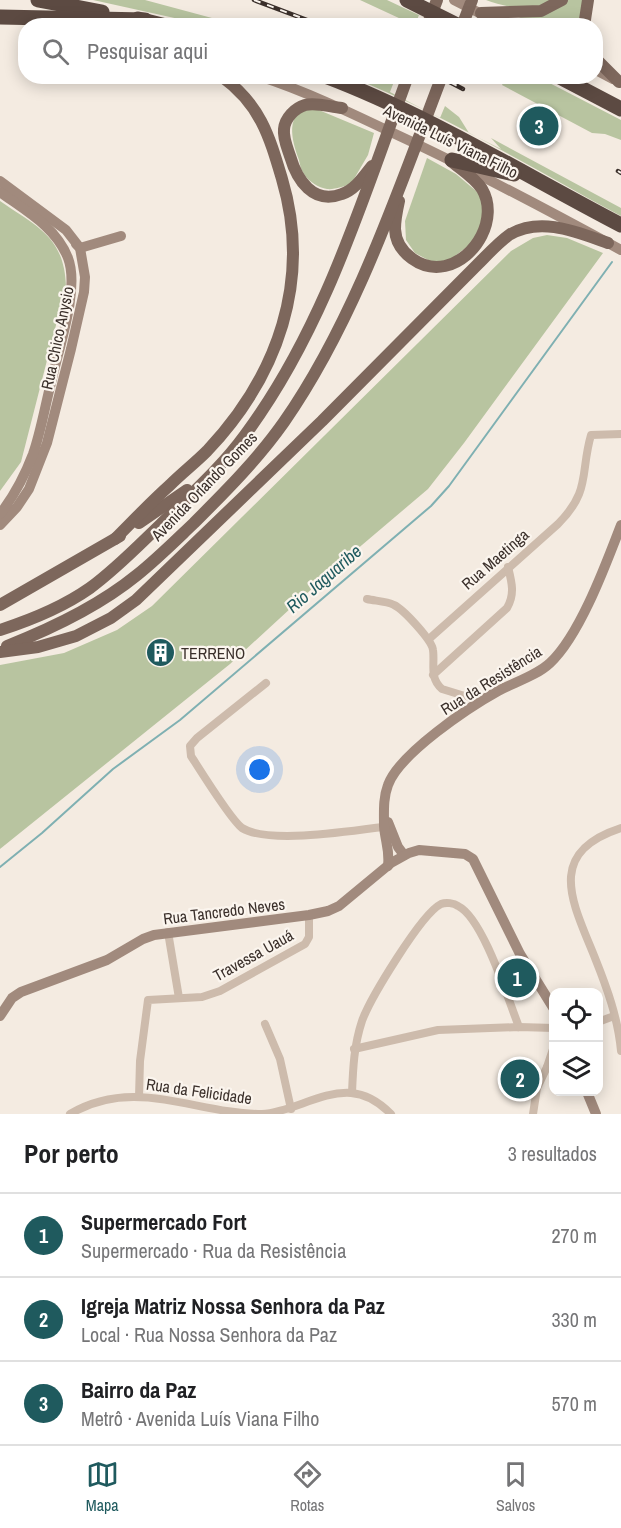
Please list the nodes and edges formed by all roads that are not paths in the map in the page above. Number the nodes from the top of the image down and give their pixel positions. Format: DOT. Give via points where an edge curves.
graph roads {
  1 [pos="38,0"];
  2 [pos="407,0"];
  3 [pos="437,0"];
  4 [pos="454,0"];
  5 [pos="472,0"];
  6 [pos="562,0"];
  7 [pos="588,0"];
  8 [pos="481,13"];
  9 [pos="0,17"];
  10 [pos="48,18"];
  11 [pos="134,18"];
  12 [pos="430,18"];
  13 [pos="444,18"];
  14 [pos="464,18"];
  15 [pos="490,18"];
  16 [pos="585,18"];
  17 [pos="18,20"];
  18 [pos="603,66"];
  19 [pos="603,74"];
  20 [pos="620,82"];
  21 [pos="232,84"];
  22 [pos="280,84"];
  23 [pos="344,84"];
  24 [pos="405,84"];
  25 [pos="439,84"];
  26 [pos="573,84"];
  27 [pos="342,108"];
  28 [pos="621,109"];
  29 [pos="450,159"];
  30 [pos="377,160"];
  31 [pos="406,171"];
  32 [pos="533,178"];
  33 [pos="0,181"];
  34 [pos="0,192"];
  35 [pos="617,223"];
  36 [pos="121,236"];
  37 [pos="608,243"];
  38 [pos="80,248"];
  39 [pos="621,250"];
  40 [pos="66,252"];
  41 [pos="621,434"];
  42 [pos="213,473"];
  43 [pos="0,514"];
  44 [pos="0,525"];
  45 [pos="621,525"];
  46 [pos="115,539"];
  47 [pos="508,567"];
  48 [pos="367,599"];
  49 [pos="0,605"];
  50 [pos="0,630"];
  51 [pos="429,639"];
  52 [pos="0,650"];
  53 [pos="433,675"];
  54 [pos="266,683"];
  55 [pos="481,701"];
  56 [pos="386,823"];
  57 [pos="621,828"];
  58 [pos="404,855"];
  59 [pos="388,866"];
  60 [pos="309,915"];
  61 [pos="168,932"];
  62 [pos="180,998"];
  63 [pos="549,1001"];
  64 [pos="617,1004"];
  65 [pos="0,1016"];
  66 [pos="614,1016"];
  67 [pos="603,1020"];
  68 [pos="265,1024"];
  69 [pos="519,1027"];
  70 [pos="549,1028"];
  71 [pos="354,1049"];
  72 [pos="621,1051"];
  73 [pos="549,1069"];
  74 [pos="352,1093"];
  75 [pos="589,1096"];
  76 [pos="139,1097"];
  77 [pos="291,1108"];
  78 [pos="70,1114"];
  79 [pos="259,1114"];
  80 [pos="391,1114"];
  81 [pos="533,1114"];
  82 [pos="596,1114"];
  1 -- 11 [label="highway"];
  2 -- 13 [label="highway"];
  3 -- 12 [label="main road"];
  4 -- 8 [label="street"];
  5 -- 14 [label="main road"];
  6 -- 8 [label="main road" via="541,11"];
  7 -- 16 [label="main road"];
  8 -- 15 [label="street"];
  9 -- 10 [label="highway"];
  9 -- 17 [label="street"];
  18 -- 20 [label="main road"];
  19 -- 20 [label="street"];
  21 -- 46 [label="main road" via="258,114 288,197 295,254 285,318 271,355 240,410 207,450"];
  22 -- 27 [label="street, Avenida Luís Viana Filho"];
  23 -- 32 [label="highway, Avenida Luís Viana Filho" via="440,128"];
  24 -- 30 [label="main road, Avenida Orlando Gomes"];
  25 -- 31 [label="main road, Avenida Orlando Gomes"];
  26 -- 28 [label="highway"];
  27 -- 29 [label="street, Avenida Luís Viana Filho"];
  27 -- 30 [label="main road" via="303,105 288,117 285,136 302,184 323,196 343,194"];
  29 -- 31 [label="main road" via="482,189 488,215 480,240 462,257 444,266 415,261 397,239 396,216"];
  29 -- 32 [label="highway"];
  29 -- 37 [label="street, Avenida Luís Viana Filho"];
  30 -- 42 [label="main road, Avenida Orlando Gomes" via="336,268 291,362 265,407"];
  31 -- 52 [label="main road, Avenida Orlando Gomes" via="329,348 285,420 251,465 135,577 52,628"];
  32 -- 35 [label="highway, Avenida Luís Viana Filho"];
  33 -- 38 [label="street" via="56,221"];
  34 -- 40 [label="street, Rua Chico Anysio" via="54,232"];
  36 -- 38 [label="street"];
  37 -- 39 [label="street, Avenida Luís Viana Filho"];
  37 -- 52 [label="main road" via="547,226 527,227 510,235 136,600 76,636 38,647"];
  38 -- 40 [label="street" via="72,243"];
  38 -- 44 [label="street, Rua Chico Anysio" via="84,292 47,443 29,489"];
  40 -- 43 [label="street, Rua Chico Anysio" via="72,276 69,307 38,435 24,474"];
  41 -- 47 [label="street, Rua Maetinga" via="591,435 577,501 558,524"];
  42 -- 46 [label="main road"];
  42 -- 50 [label="main road, Avenida Orlando Gomes" via="90,588 54,609"];
  45 -- 55 [label="street, Rua da Resistência" via="586,606 555,658 540,671"];
  46 -- 49 [label="main road"];
  47 -- 51 [label="street, Rua Maetinga"];
  47 -- 53 [label="street" via="513,594 507,608"];
  48 -- 51 [label="street" via="395,605"];
  51 -- 53 [label="street"];
  53 -- 55 [label="street" via="444,691"];
  54 -- 56 [label="street" via="190,746 191,756 237,823 250,831 282,836"];
  55 -- 56 [label="street, Rua da Resistência" via="398,766 386,791"];
  56 -- 58 [label="street, Rua da Resistência"];
  56 -- 59 [label="street, Rua da Resistência"];
  57 -- 64 [label="street" via="600,834 584,847 574,863 571,886 575,908"];
  58 -- 59 [label="street"];
  58 -- 63 [label="street" via="419,850 472,857 520,954"];
  59 -- 60 [label="street, Rua Tancredo Neves" via="339,906"];
  60 -- 61 [label="street, Rua Tancredo Neves"];
  60 -- 62 [label="street, Travessa Uauá" via="309,939 300,948 220,991"];
  61 -- 62 [label="street"];
  61 -- 65 [label="street, Rua Tancredo Neves" via="143,939 108,960 21,992"];
  62 -- 76 [label="street, Travessa Uauá" via="148,1001"];
  64 -- 66 [label="street"];
  66 -- 67 [label="street"];
  66 -- 72 [label="street"];
  68 -- 77 [label="street" via="283,1070"];
  69 -- 70 [label="street"];
  69 -- 71 [label="street" via="438,1030"];
  69 -- 71 [label="street" via="485,941 470,915 458,905 440,904 400,953 374,995"];
  71 -- 74 [label="street"];
  73 -- 81 [label="street" via="537,1088"];
  74 -- 77 [label="street, Rua da Felicidade" via="320,1097"];
  74 -- 80 [label="street" via="372,1100"];
  75 -- 82 [label="street"];
  76 -- 78 [label="street, Rua da Felicidade" via="101,1100"];
  76 -- 79 [label="street, Rua da Felicidade"];
  77 -- 79 [label="street, Rua da Felicidade"];
}
